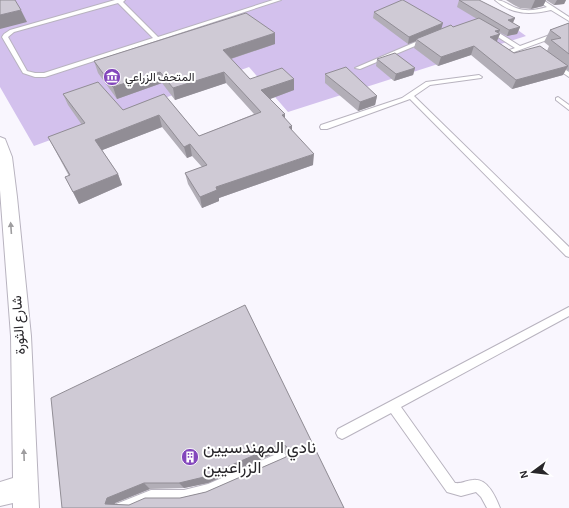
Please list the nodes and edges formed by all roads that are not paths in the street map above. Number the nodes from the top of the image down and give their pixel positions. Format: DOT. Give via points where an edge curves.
graph roads {
  1 [pos="120,0"];
  2 [pos="278,0"];
  3 [pos="498,0"];
  4 [pos="539,0"];
  5 [pos="552,8"];
  6 [pos="569,19"];
  7 [pos="482,25"];
  8 [pos="569,30"];
  9 [pos="430,38"];
  10 [pos="157,39"];
  11 [pos="528,45"];
  12 [pos="520,48"];
  13 [pos="534,49"];
  14 [pos="506,53"];
  15 [pos="551,62"];
  16 [pos="358,68"];
  17 [pos="569,75"];
  18 [pos="479,77"];
  19 [pos="411,96"];
  20 [pos="558,99"];
  21 [pos="569,108"];
  22 [pos="324,127"];
  23 [pos="1,153"];
  24 [pos="569,253"];
  25 [pos="6,256"];
  26 [pos="567,314"];
  27 [pos="393,406"];
  28 [pos="342,433"];
  29 [pos="281,458"];
  30 [pos="0,494"];
  31 [pos="26,498"];
  32 [pos="141,504"];
  33 [pos="120,508"];
  34 [pos="494,508"];
  1 -- 10 [label="lane"];
  1 -- 10 [label="lane" via="12,31 5,37 26,72 36,76"];
  2 -- 10 [label="lane"];
  3 -- 5 [label="lane" via="512,10 524,13"];
  4 -- 5 [label="lane"];
  5 -- 6 [label="lane"];
  7 -- 12 [label="lane"];
  8 -- 11 [label="lane"];
  9 -- 16 [label="lane"];
  11 -- 12 [label="lane"];
  11 -- 13 [label="lane"];
  12 -- 14 [label="lane"];
  15 -- 17 [label="lane"];
  18 -- 19 [label="lane" via="428,83"];
  19 -- 22 [label="lane"];
  19 -- 24 [label="lane"];
  20 -- 21 [label="lane"];
  25 -- 23 [label="street, شارع الثورة, one-way" via="9,197"];
  31 -- 25 [label="street, شارع الثورة, one-way" via="21,336"];
  26 -- 27 [label="lane"];
  27 -- 28 [label="lane"];
  27 -- 34 [label="lane" via="451,488 458,491 476,485 481,488"];
  29 -- 32 [label="lane" via="209,490 184,496 151,496"];
  30 -- 31 [label="street"];
  32 -- 33 [label="lane"];
}
